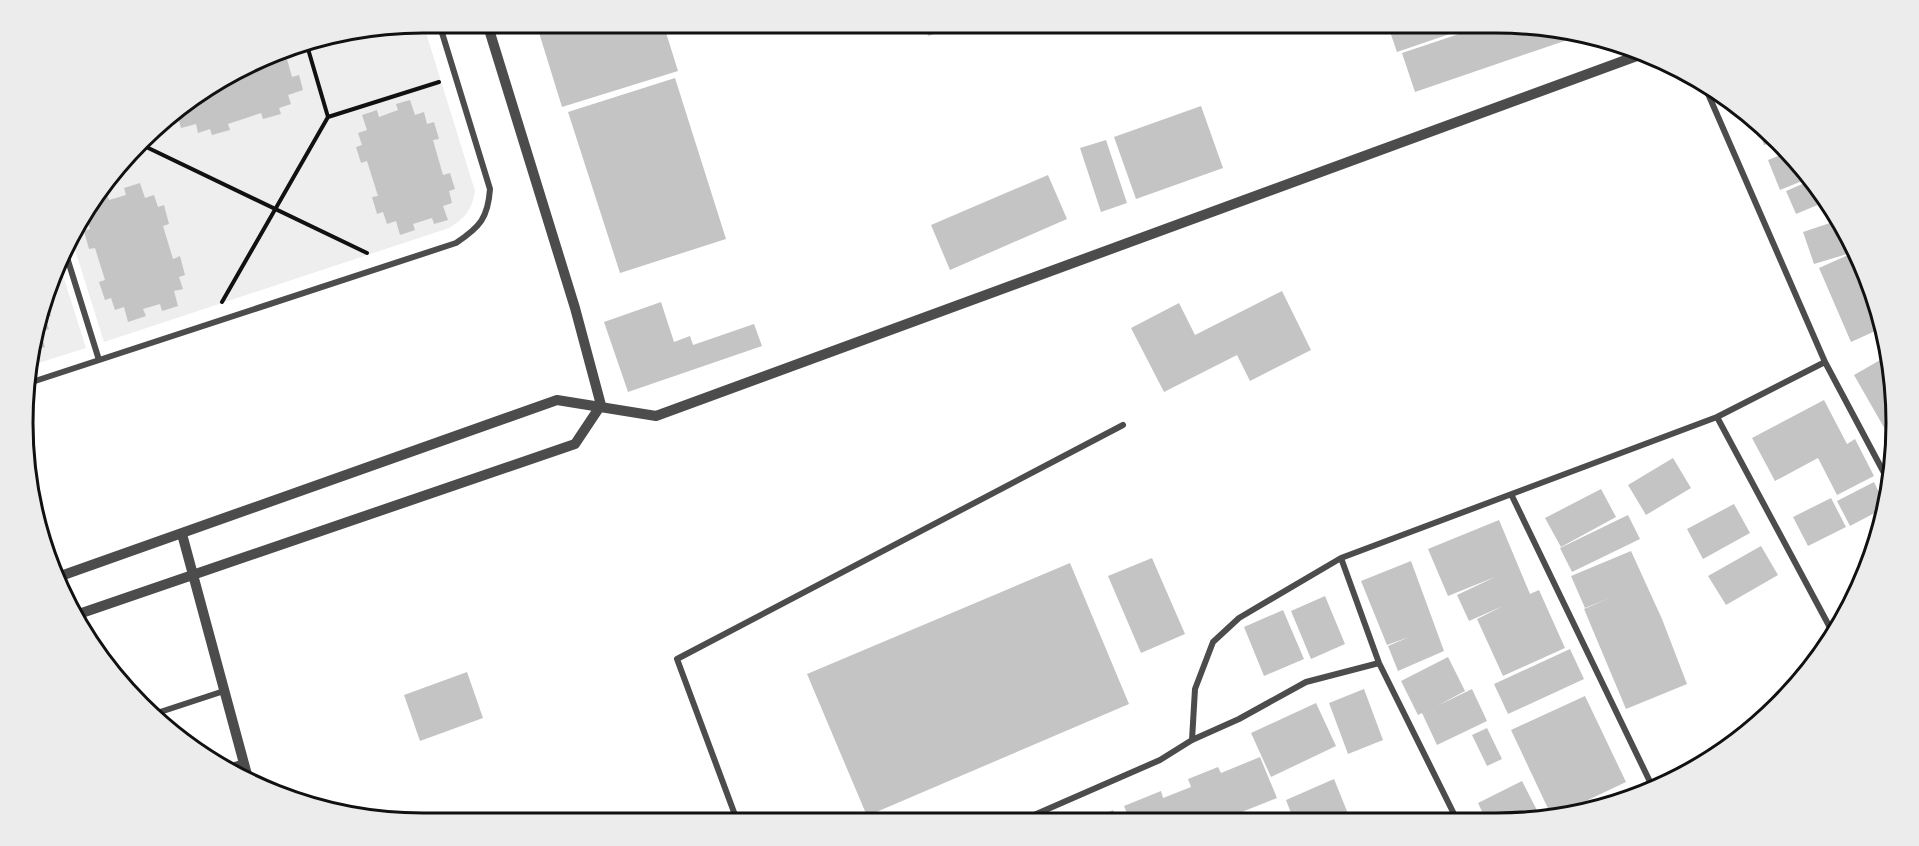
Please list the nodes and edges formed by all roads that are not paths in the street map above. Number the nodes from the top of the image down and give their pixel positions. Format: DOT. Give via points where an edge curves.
graph roads {
  1 [pos="442,33"];
  2 [pos="490,33"];
  3 [pos="1632,58"];
  4 [pos="1709,97"];
  5 [pos="68,262"];
  6 [pos="99,360"];
  7 [pos="1826,362"];
  8 [pos="35,381"];
  9 [pos="601,405"];
  10 [pos="1718,417"];
  11 [pos="1123,425"];
  12 [pos="1883,473"];
  13 [pos="1512,496"];
  14 [pos="182,534"];
  15 [pos="1341,558"];
  16 [pos="193,574"];
  17 [pos="64,575"];
  18 [pos="82,613"];
  19 [pos="1829,625"];
  20 [pos="1379,663"];
  21 [pos="224,691"];
  22 [pos="161,712"];
  23 [pos="1192,740"];
  24 [pos="243,762"];
  25 [pos="235,765"];
  26 [pos="245,770"];
  27 [pos="1650,781"];
  28 [pos="734,813"];
  29 [pos="1039,813"];
  30 [pos="1454,813"];
  1 -- 6 [label="street" via="490,189 489,211 475,230 456,243"];
  2 -- 9 [label="street"];
  3 -- 9 [label="street" via="656,416"];
  4 -- 7 [label="street"];
  5 -- 6 [label="street"];
  6 -- 8 [label="street"];
  7 -- 10 [label="street"];
  7 -- 12 [label="street"];
  9 -- 14 [label="street" via="557,400"];
  9 -- 16 [label="street" via="575,444"];
  10 -- 13 [label="street"];
  10 -- 19 [label="street"];
  11 -- 28 [label="street" via="677,659"];
  13 -- 15 [label="street"];
  13 -- 27 [label="street"];
  14 -- 16 [label="street"];
  14 -- 17 [label="street"];
  15 -- 20 [label="street"];
  15 -- 23 [label="street" via="1239,618 1214,642 1195,689"];
  16 -- 18 [label="street"];
  16 -- 21 [label="street"];
  20 -- 23 [label="street" via="1306,682"];
  20 -- 30 [label="street"];
  21 -- 22 [label="street"];
  21 -- 24 [label="street"];
  23 -- 29 [label="street" via="1160,760"];
  24 -- 25 [label="street"];
  24 -- 26 [label="street"];
}
